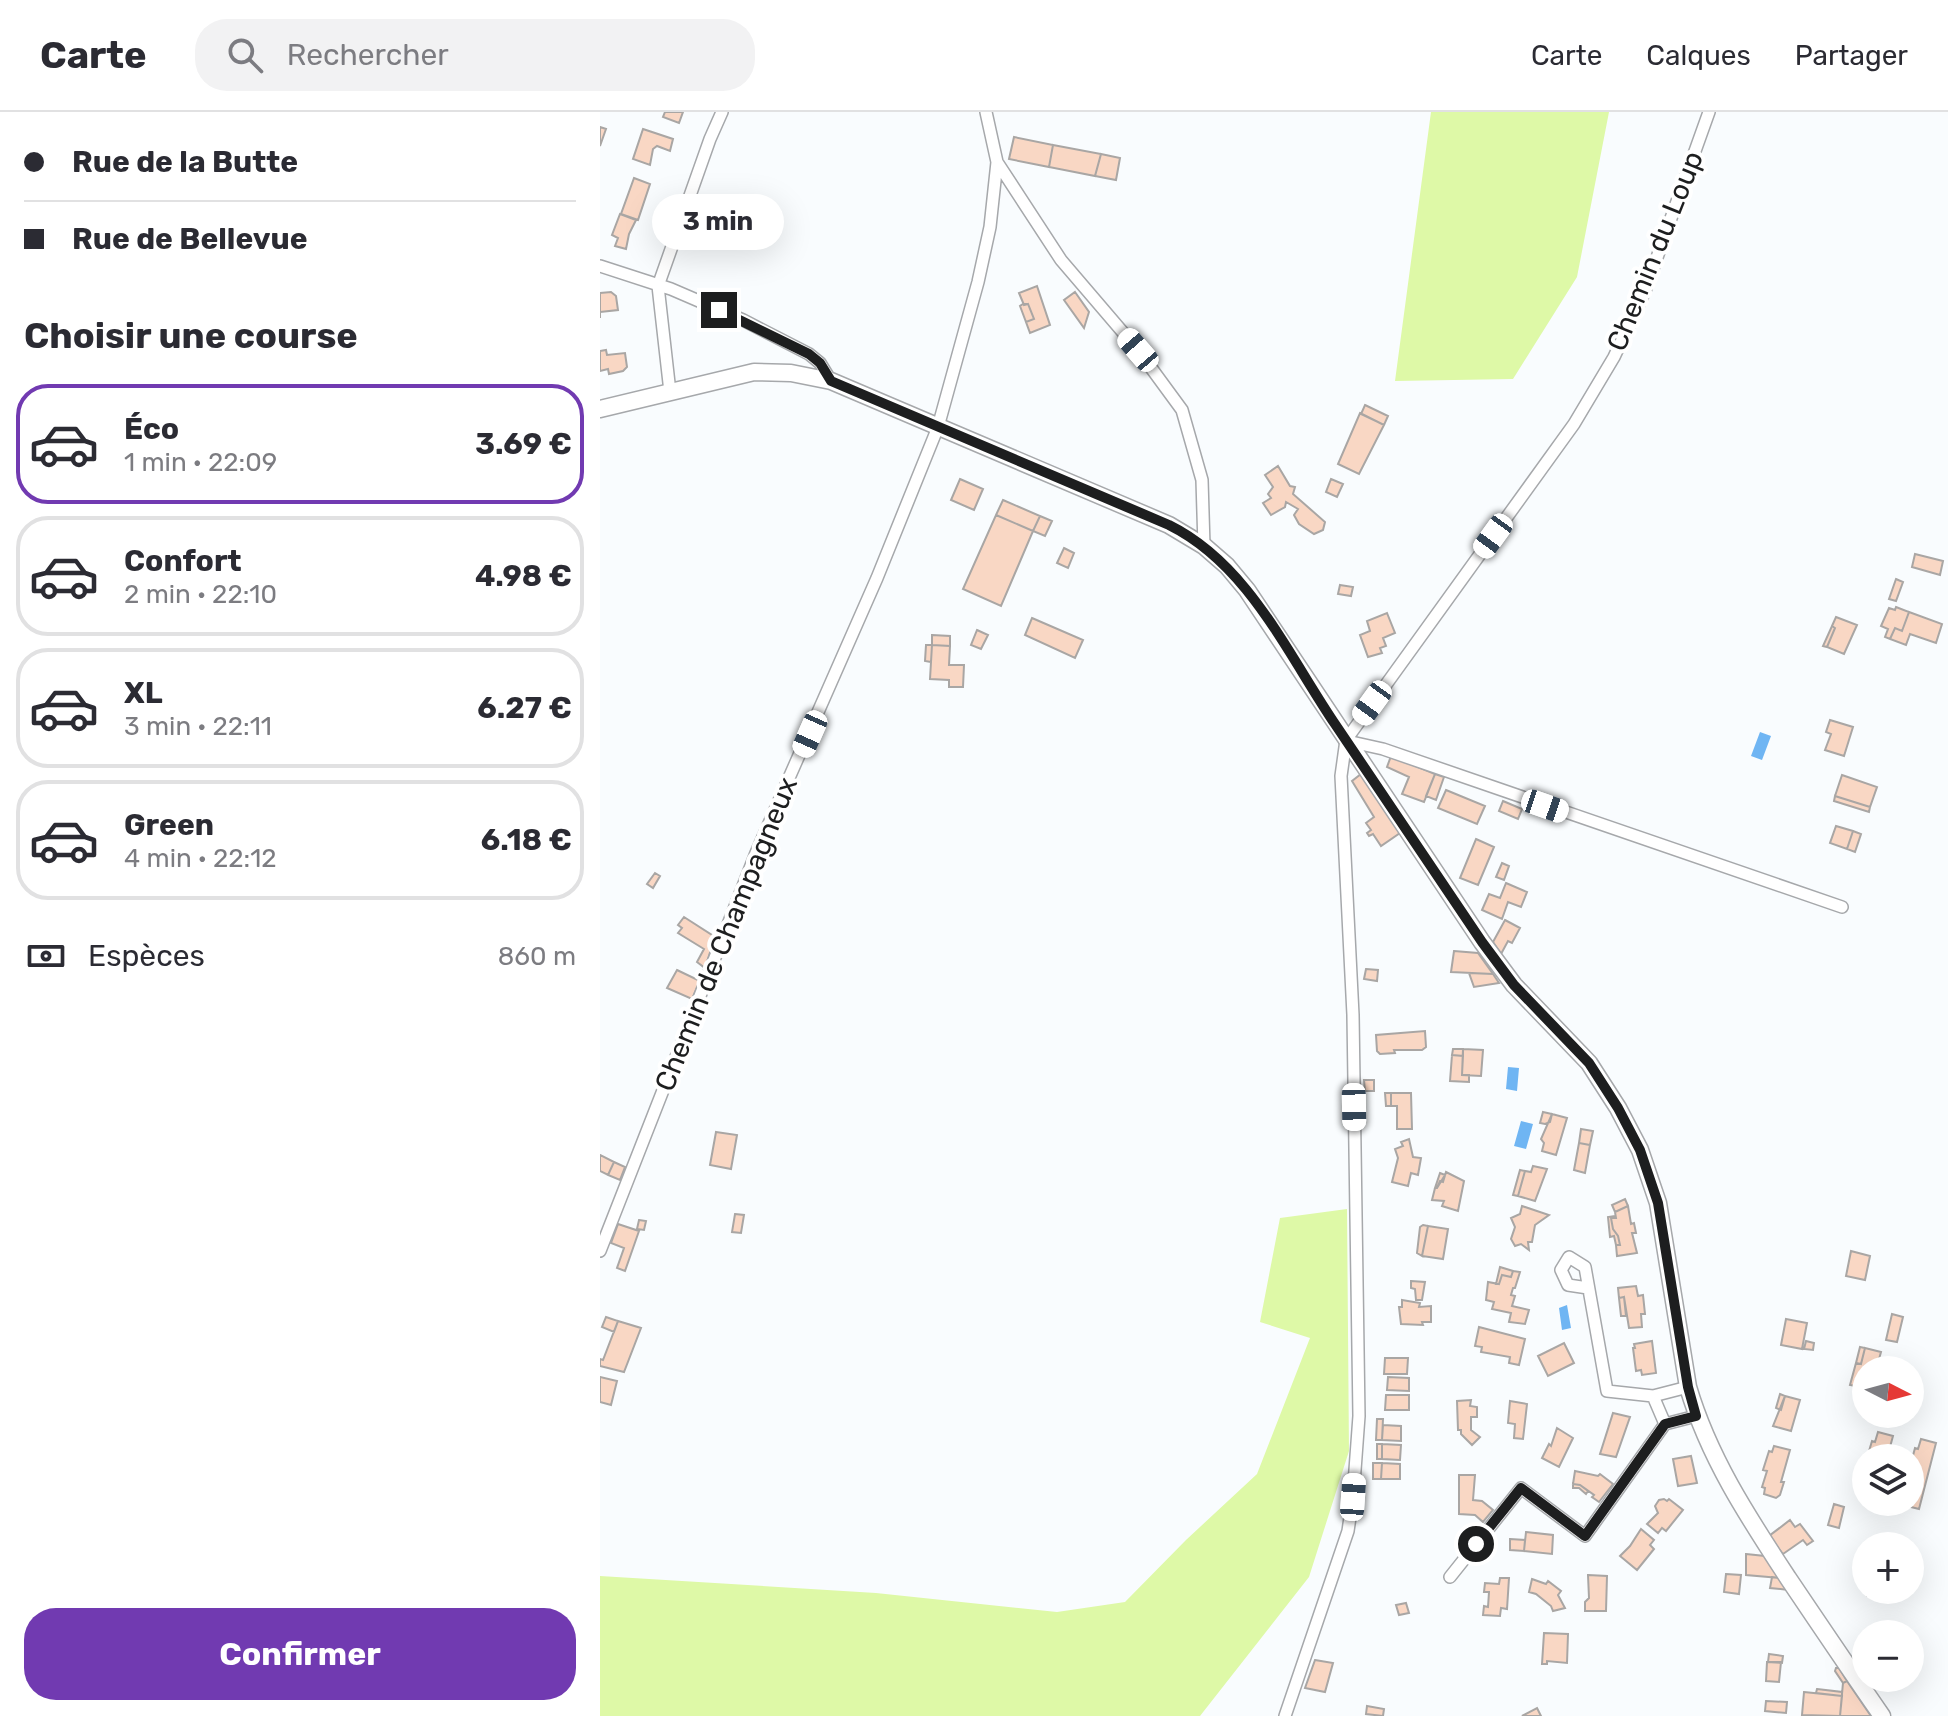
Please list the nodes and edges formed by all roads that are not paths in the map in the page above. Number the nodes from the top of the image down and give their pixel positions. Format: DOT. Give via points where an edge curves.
graph roads {
  1 [pos="722,112"];
  2 [pos="986,112"];
  3 [pos="1709,112"];
  4 [pos="997,162"];
  5 [pos="600,266"];
  6 [pos="658,286"];
  7 [pos="831,381"];
  8 [pos="670,392"];
  9 [pos="600,409"];
  10 [pos="938,427"];
  11 [pos="1204,546"];
  12 [pos="1346,740"];
  13 [pos="1842,907"];
  14 [pos="600,1251"];
  15 [pos="1588,1288"];
  16 [pos="1688,1387"];
  17 [pos="1653,1396"];
  18 [pos="1696,1416"];
  19 [pos="1665,1424"];
  20 [pos="1450,1577"];
  21 [pos="1285,1716"];
  22 [pos="1882,1716"];
  1 -- 6 [label="street"];
  2 -- 4 [label="street"];
  3 -- 12 [label="street, Chemin du Loup" via="1654,267 1614,357 1574,424"];
  4 -- 10 [label="street, Chemin de Champagneux" via="978,282"];
  4 -- 11 [label="street" via="1061,260 1182,410 1202,480"];
  5 -- 6 [label="street"];
  6 -- 7 [label="street" via="809,354"];
  6 -- 8 [label="street"];
  7 -- 8 [label="street" via="754,372"];
  7 -- 10 [label="street"];
  8 -- 9 [label="street"];
  10 -- 11 [label="street" via="1130,506"];
  10 -- 14 [label="street, Chemin de Champagneux" via="756,853"];
  11 -- 12 [label="street" via="1247,590"];
  12 -- 13 [label="street"];
  12 -- 16 [label="street" via="1498,964 1589,1063 1618,1108 1658,1203"];
  12 -- 21 [label="street" via="1341,776 1353,1015 1359,1416 1348,1531"];
  15 -- 17 [label="street" via="1607,1391"];
  16 -- 17 [label="street"];
  16 -- 18 [label="street"];
  17 -- 19 [label="street"];
  18 -- 19 [label="street"];
  18 -- 22 [label="street" via="1744,1511"];
  19 -- 20 [label="street" via="1585,1536 1521,1488"];
}
